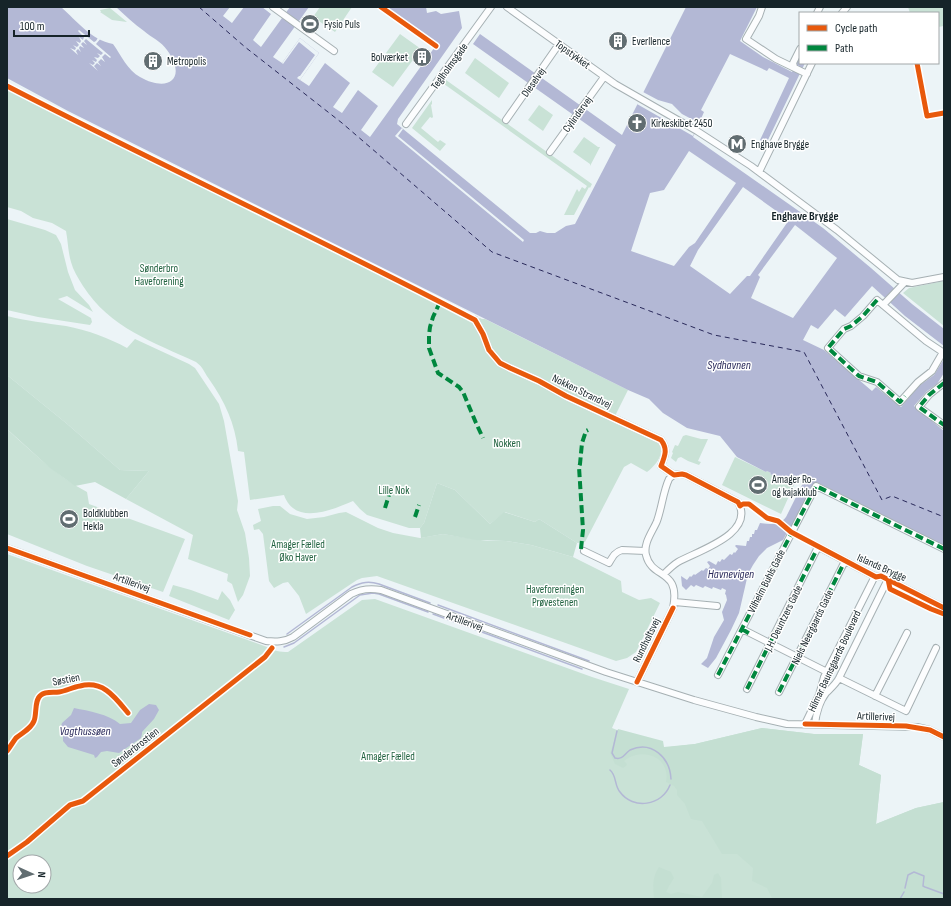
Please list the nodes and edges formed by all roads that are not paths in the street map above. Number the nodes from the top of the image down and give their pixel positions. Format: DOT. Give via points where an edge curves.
graph roads {
  1 [pos="273,7"];
  2 [pos="491,7"];
  3 [pos="507,7"];
  4 [pos="762,7"];
  5 [pos="560,44"];
  6 [pos="334,51"];
  7 [pos="799,51"];
  8 [pos="811,64"];
  9 [pos="794,67"];
  10 [pos="804,73"];
  11 [pos="604,77"];
  12 [pos="506,120"];
  13 [pos="406,124"];
  14 [pos="550,152"];
  15 [pos="759,172"];
  16 [pos="944,277"];
  17 [pos="904,282"];
  18 [pos="885,303"];
  19 [pos="475,320"];
  20 [pos="943,351"];
  21 [pos="944,383"];
  22 [pos="944,425"];
  23 [pos="674,475"];
  24 [pos="816,546"];
  25 [pos="7,548"];
  26 [pos="944,549"];
  27 [pos="584,551"];
  28 [pos="645,552"];
  29 [pos="845,561"];
  30 [pos="664,574"];
  31 [pos="875,576"];
  32 [pos="888,580"];
  33 [pos="674,602"];
  34 [pos="717,606"];
  35 [pos="944,608"];
  36 [pos="742,629"];
  37 [pos="907,633"];
  38 [pos="770,643"];
  39 [pos="936,648"];
  40 [pos="797,657"];
  41 [pos="827,672"];
  42 [pos="718,675"];
  43 [pos="839,678"];
  44 [pos="637,682"];
  45 [pos="747,689"];
  46 [pos="780,692"];
  47 [pos="875,696"];
  48 [pos="805,724"];
  49 [pos="815,724"];
  50 [pos="944,737"];
  1 -- 6 [label="street"];
  2 -- 13 [label="street, Teglholmsgade"];
  3 -- 5 [label="street, Topstykket"];
  4 -- 9 [label="street" via="746,39 770,56 791,68"];
  5 -- 11 [label="street, Topstykket"];
  5 -- 12 [label="street, Dieselvej"];
  7 -- 9 [label="street"];
  8 -- 10 [label="street"];
  9 -- 10 [label="street"];
  10 -- 15 [label="street"];
  11 -- 14 [label="street, Cylindervej"];
  11 -- 15 [label="street, Topstykket" via="696,130"];
  15 -- 17 [label="street, Topstykket" via="838,230 898,280"];
  16 -- 17 [label="street"];
  17 -- 18 [label="street"];
  18 -- 20 [label="street" via="926,341"];
  18 -- 20 [label="street" via="877,300 863,316 844,329 828,348 860,376 877,382 900,402 932,371"];
  19 -- 23 [label="street, Nokken Strandvej" via="490,350 500,363 661,440 666,451 661,466"];
  21 -- 22 [label="street" via="919,406"];
  23 -- 28 [label="street" via="668,482 658,519 646,544"];
  23 -- 30 [label="street" via="686,475 732,498 738,502 741,514 739,523 725,537 711,547 678,562"];
  24 -- 29 [label="street, Islands Brygge"];
  24 -- 38 [label="street, J.H. Deuntzers Gade"];
  25 -- 44 [label="street, Artillerivej" via="275,642 287,641 358,590 372,588"];
  26 -- 36 [label="street, Vilhelm Buhls Gade" via="816,486"];
  27 -- 28 [label="street" via="609,563 619,550"];
  28 -- 30 [label="street, Rundholtsvej" via="651,565"];
  29 -- 31 [label="street, Islands Brygge"];
  29 -- 40 [label="street, Niels Neergaards Gade"];
  30 -- 33 [label="street, Rundholtsvej" via="672,584"];
  31 -- 32 [label="street, Islands Brygge"];
  31 -- 41 [label="street, Hilmar Baunsgaards Boulevard"];
  32 -- 35 [label="street, Islands Brygge"];
  32 -- 43 [label="street, Hilmar Baunsgaards Boulevard"];
  33 -- 34 [label="street"];
  33 -- 44 [label="street, Rundholtsvej"];
  36 -- 38 [label="street"];
  36 -- 42 [label="street, Vilhelm Buhls Gade"];
  37 -- 47 [label="street"];
  38 -- 40 [label="street"];
  38 -- 45 [label="street, J.H. Deuntzers Gade"];
  39 -- 47 [label="street" via="906,711"];
  40 -- 41 [label="street"];
  40 -- 46 [label="street, Niels Neergaards Gade"];
  41 -- 48 [label="street, Hilmar Baunsgaards Boulevard"];
  43 -- 47 [label="street"];
  43 -- 49 [label="street, Hilmar Baunsgaards Boulevard" via="825,695"];
  44 -- 48 [label="street, Artillerivej" via="756,717 787,724"];
  48 -- 49 [label="street, Artillerivej"];
  49 -- 50 [label="street, Artillerivej" via="917,727"];
}
